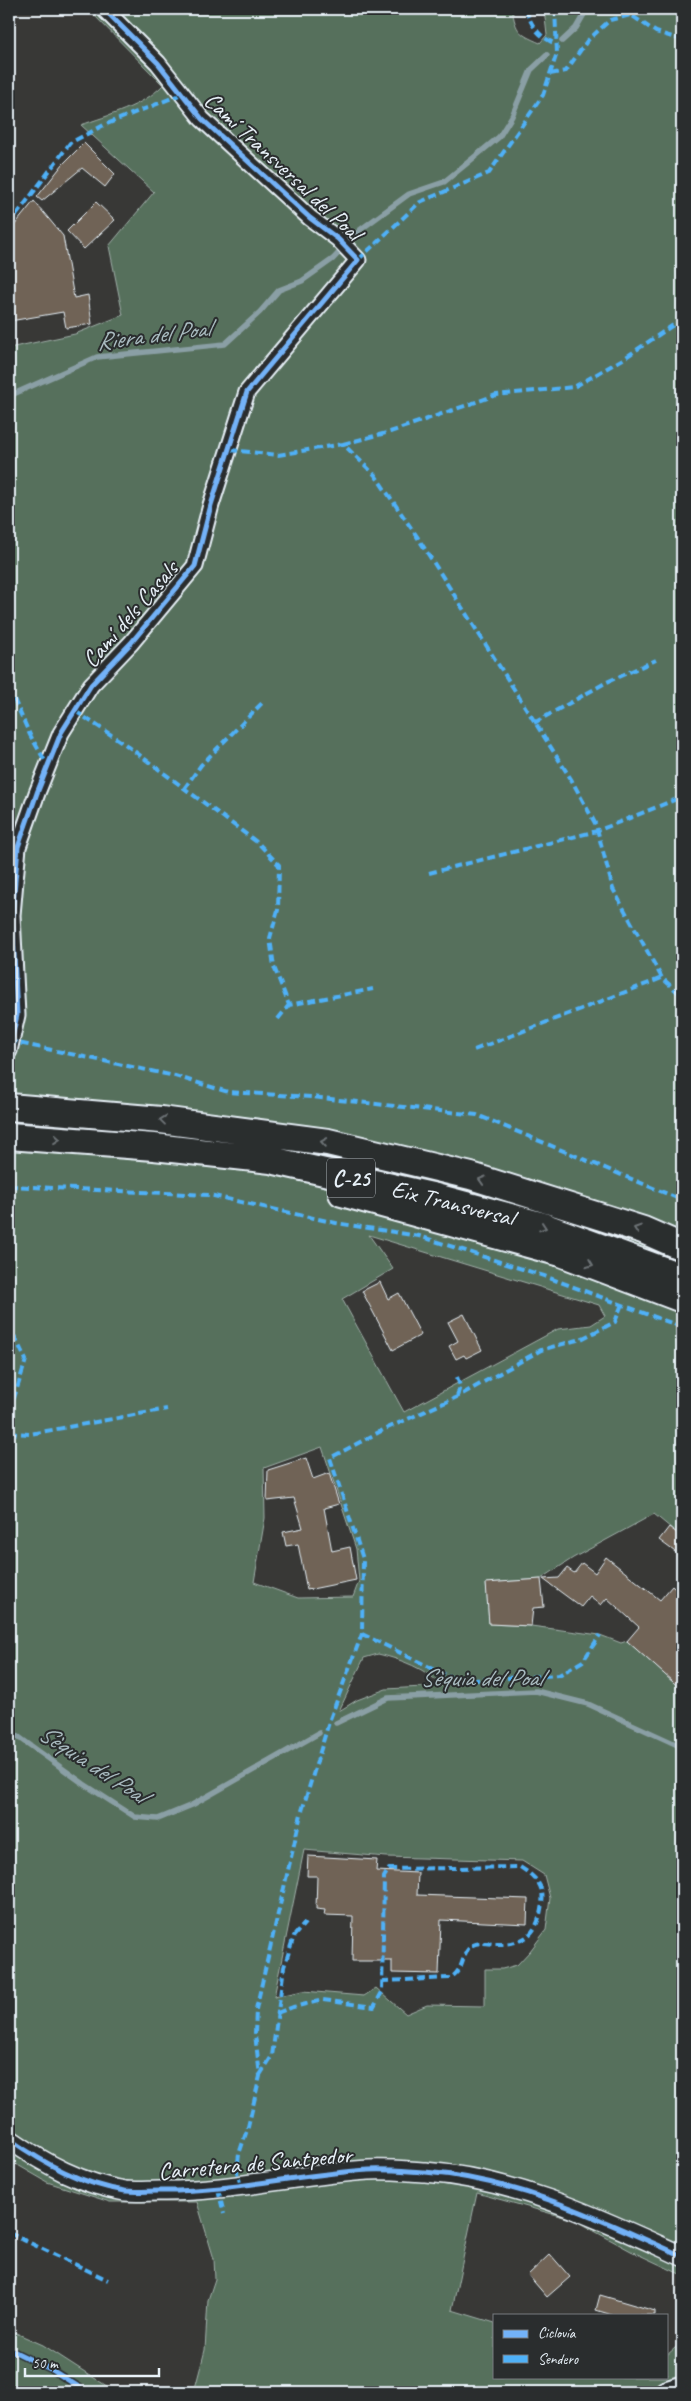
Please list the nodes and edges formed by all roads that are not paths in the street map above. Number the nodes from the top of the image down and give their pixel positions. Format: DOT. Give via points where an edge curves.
graph roads {
  1 [pos="104,9"];
  2 [pos="356,257"];
  3 [pos="9,1051"];
  4 [pos="9,1107"];
  5 [pos="9,1136"];
  6 [pos="154,1147"];
  7 [pos="682,1247"];
  8 [pos="682,1276"];
  9 [pos="682,1299"];
  10 [pos="9,2139"];
  11 [pos="682,2256"];
  12 [pos="682,2387"];
  13 [pos="666,2392"];
  1 -- 2 [label="street, Camí Transversal del Poal" via="158,63 202,119"];
  2 -- 3 [label="street, Camí dels Casals" via="247,392 195,566 91,685 62,734 18,847 12,915 17,1015"];
  7 -- 4 [label="highway, Eix Transversal / C-25, one-way" via="642,1230 471,1176 328,1142 161,1120"];
  5 -- 6 [label="highway, Eix Transversal / C-25, one-way"];
  6 -- 8 [label="highway, Eix Transversal / C-25, one-way" via="271,1160 436,1197 540,1225"];
  6 -- 9 [label="highway, one-way" via="347,1194 561,1253"];
  10 -- 11 [label="street, Carretera de Santpedor" via="46,2164 86,2181 126,2191 218,2189 370,2170 427,2172 484,2181 579,2210"];
  12 -- 13 [label="main road"];
}
